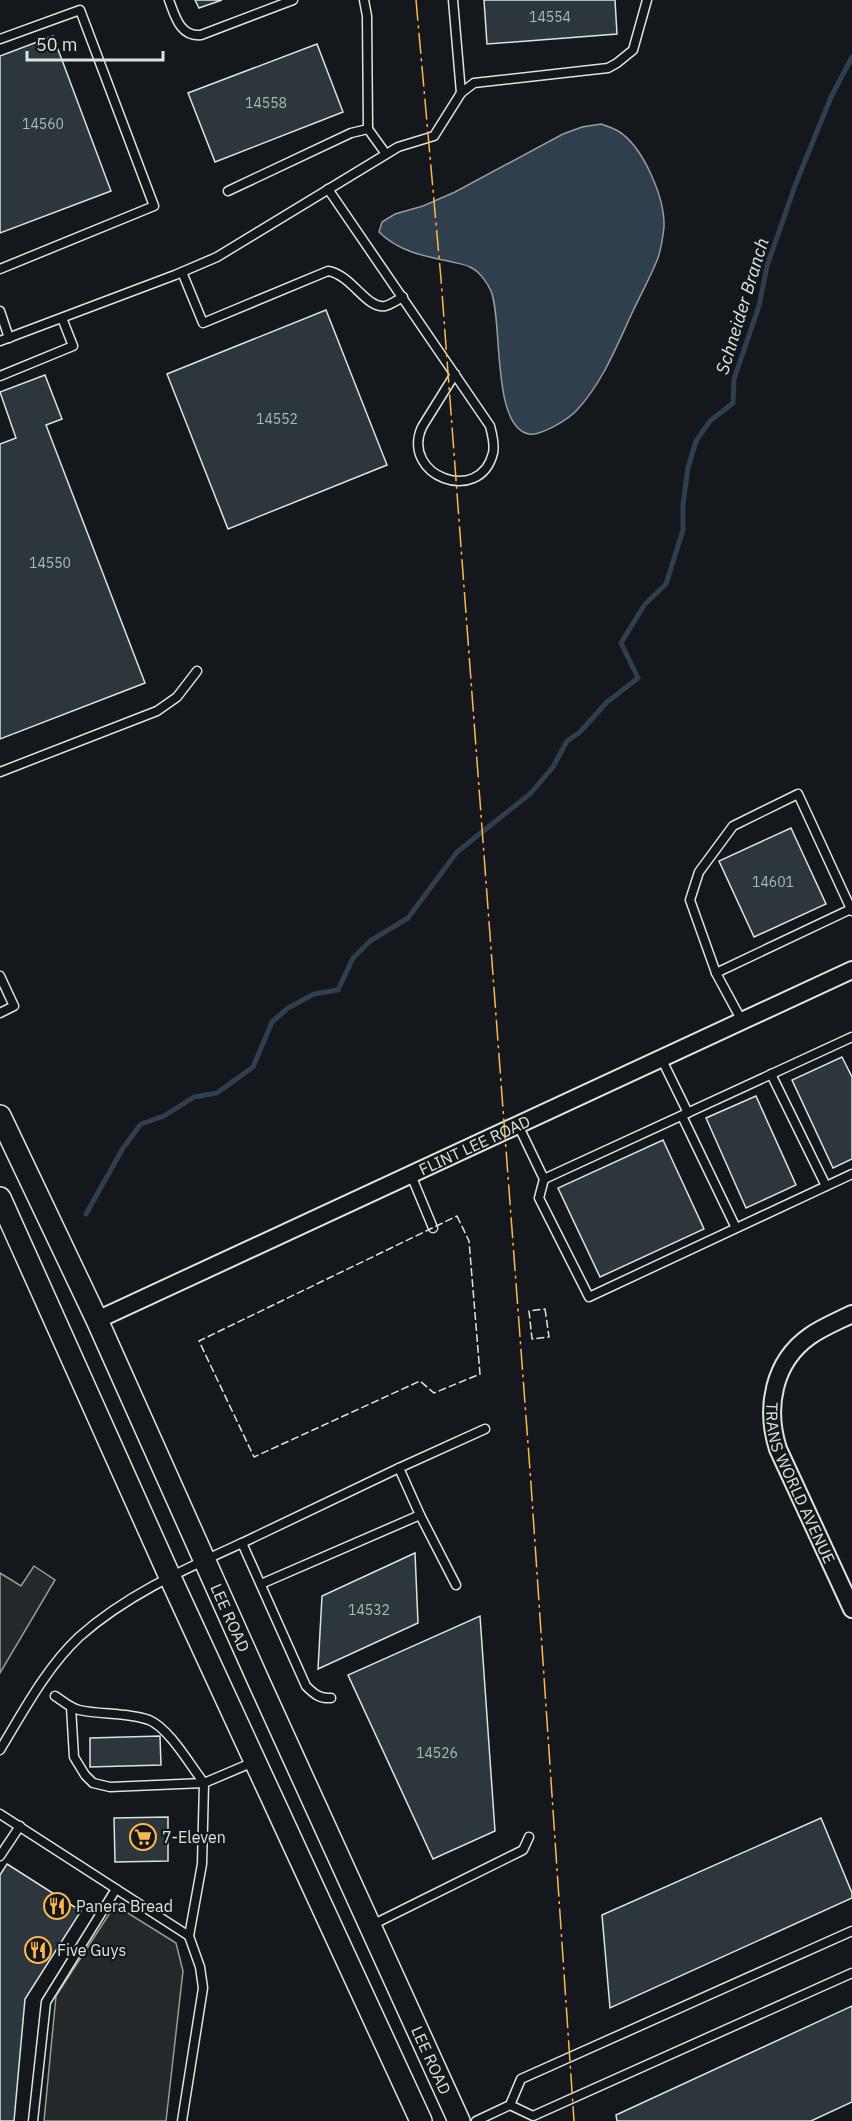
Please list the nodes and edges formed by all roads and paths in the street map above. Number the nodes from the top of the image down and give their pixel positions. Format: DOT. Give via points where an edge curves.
graph roads {
  1 [pos="169,0"];
  2 [pos="293,0"];
  3 [pos="364,0"];
  4 [pos="453,0"];
  5 [pos="646,0"];
  6 [pos="0,39"];
  7 [pos="461,93"];
  8 [pos="368,129"];
  9 [pos="386,154"];
  10 [pos="328,189"];
  11 [pos="228,191"];
  12 [pos="0,269"];
  13 [pos="182,272"];
  14 [pos="402,297"];
  15 [pos="0,311"];
  16 [pos="62,318"];
  17 [pos="4,339"];
  18 [pos="455,374"];
  19 [pos="0,376"];
  20 [pos="197,671"];
  21 [pos="0,772"];
  22 [pos="851,910"];
  23 [pos="852,970"];
  24 [pos="716,973"];
  25 [pos="0,976"];
  26 [pos="0,1013"];
  27 [pos="742,1021"];
  28 [pos="852,1037"];
  29 [pos="662,1058"];
  30 [pos="771,1074"];
  31 [pos="685,1114"];
  32 [pos="0,1116"];
  33 [pos="518,1125"];
  34 [pos="852,1174"];
  35 [pos="411,1175"];
  36 [pos="544,1179"];
  37 [pos="826,1186"];
  38 [pos="0,1198"];
  39 [pos="433,1228"];
  40 [pos="736,1228"];
  41 [pos="852,1314"];
  42 [pos="97,1320"];
  43 [pos="485,1429"];
  44 [pos="399,1468"];
  45 [pos="420,1515"];
  46 [pos="242,1544"];
  47 [pos="205,1560"];
  48 [pos="170,1577"];
  49 [pos="261,1584"];
  50 [pos="456,1585"];
  51 [pos="852,1610"];
  52 [pos="55,1696"];
  53 [pos="331,1698"];
  54 [pos="71,1707"];
  55 [pos="0,1750"];
  56 [pos="256,1761"];
  57 [pos="204,1783"];
  58 [pos="0,1814"];
  59 [pos="20,1826"];
  60 [pos="529,1837"];
  61 [pos="0,1856"];
  62 [pos="116,1889"];
  63 [pos="370,1926"];
  64 [pos="852,1931"];
  65 [pos="189,1936"];
  66 [pos="852,1973"];
  67 [pos="510,2104"];
  68 [pos="33,2121"];
  69 [pos="182,2121"];
  70 [pos="421,2121"];
  71 [pos="459,2121"];
  72 [pos="476,2121"];
  1 -- 2 [label="lane" via="177,22 194,36"];
  3 -- 8 [label="lane"];
  4 -- 7 [label="lane"];
  5 -- 7 [label="lane" via="633,50 608,68 474,83"];
  6 -- 12 [label="lane" via="80,10 154,206"];
  7 -- 9 [label="lane" via="434,136"];
  8 -- 9 [label="lane"];
  8 -- 11 [label="lane" via="351,133"];
  9 -- 10 [label="lane"];
  10 -- 13 [label="lane" via="217,257"];
  10 -- 14 [label="lane"];
  13 -- 14 [label="lane" via="203,323 328,271 346,279 373,305 384,306"];
  13 -- 16 [label="lane"];
  14 -- 18 [label="lane"];
  15 -- 17 [label="lane"];
  16 -- 17 [label="lane"];
  16 -- 19 [label="lane" via="72,346"];
  18 -- 18 [label="lane" via="490,426 493,443 493,454 486,467 477,476 458,482 429,469 417,444 422,427"];
  20 -- 21 [label="lane" via="177,697 157,711"];
  22 -- 24 [label="lane"];
  22 -- 24 [label="lane" via="798,794 733,826 699,872 690,900"];
  23 -- 27 [label="street, FLINT LEE ROAD"];
  24 -- 27 [label="lane"];
  25 -- 26 [label="lane" via="14,1006"];
  27 -- 29 [label="street, FLINT LEE ROAD"];
  28 -- 30 [label="lane"];
  29 -- 31 [label="lane"];
  29 -- 33 [label="street, FLINT LEE ROAD"];
  30 -- 31 [label="lane"];
  30 -- 37 [label="lane"];
  31 -- 36 [label="lane"];
  31 -- 40 [label="lane"];
  32 -- 42 [label="street, LEE ROAD"];
  33 -- 35 [label="street, FLINT LEE ROAD"];
  33 -- 36 [label="lane"];
  34 -- 37 [label="lane"];
  35 -- 39 [label="lane"];
  35 -- 42 [label="street, FLINT LEE ROAD"];
  36 -- 40 [label="lane" via="539,1198 589,1297"];
  37 -- 40 [label="lane"];
  38 -- 48 [label="street, LEE ROAD"];
  41 -- 51 [label="street, TRANS WORLD AVENUE" via="796,1348 777,1380 771,1416 778,1449"];
  42 -- 47 [label="street, LEE ROAD"];
  43 -- 44 [label="lane"];
  44 -- 45 [label="lane"];
  44 -- 46 [label="lane"];
  45 -- 49 [label="lane"];
  45 -- 50 [label="lane"];
  46 -- 47 [label="lane"];
  46 -- 49 [label="lane"];
  47 -- 48 [label="lane"];
  47 -- 63 [label="street, LEE ROAD"];
  48 -- 55 [label="lane" via="132,1598 78,1638 59,1659"];
  48 -- 56 [label="street, LEE ROAD"];
  49 -- 53 [label="lane" via="306,1686 323,1699"];
  52 -- 54 [label="lane"];
  54 -- 57 [label="lane" via="149,1720 165,1731"];
  54 -- 57 [label="lane" via="74,1757 93,1783 110,1787"];
  56 -- 57 [label="lane"];
  56 -- 70 [label="street, LEE ROAD"];
  57 -- 65 [label="lane" via="202,1864"];
  58 -- 59 [label="lane"];
  59 -- 61 [label="lane"];
  59 -- 62 [label="lane"];
  60 -- 63 [label="lane" via="523,1850"];
  62 -- 65 [label="lane"];
  62 -- 68 [label="lane" via="46,2002"];
  63 -- 71 [label="street, LEE ROAD"];
  64 -- 67 [label="lane" via="521,2079"];
  65 -- 69 [label="lane" via="203,1988"];
  66 -- 67 [label="lane" via="533,2116"];
  67 -- 72 [label="lane"];
}
